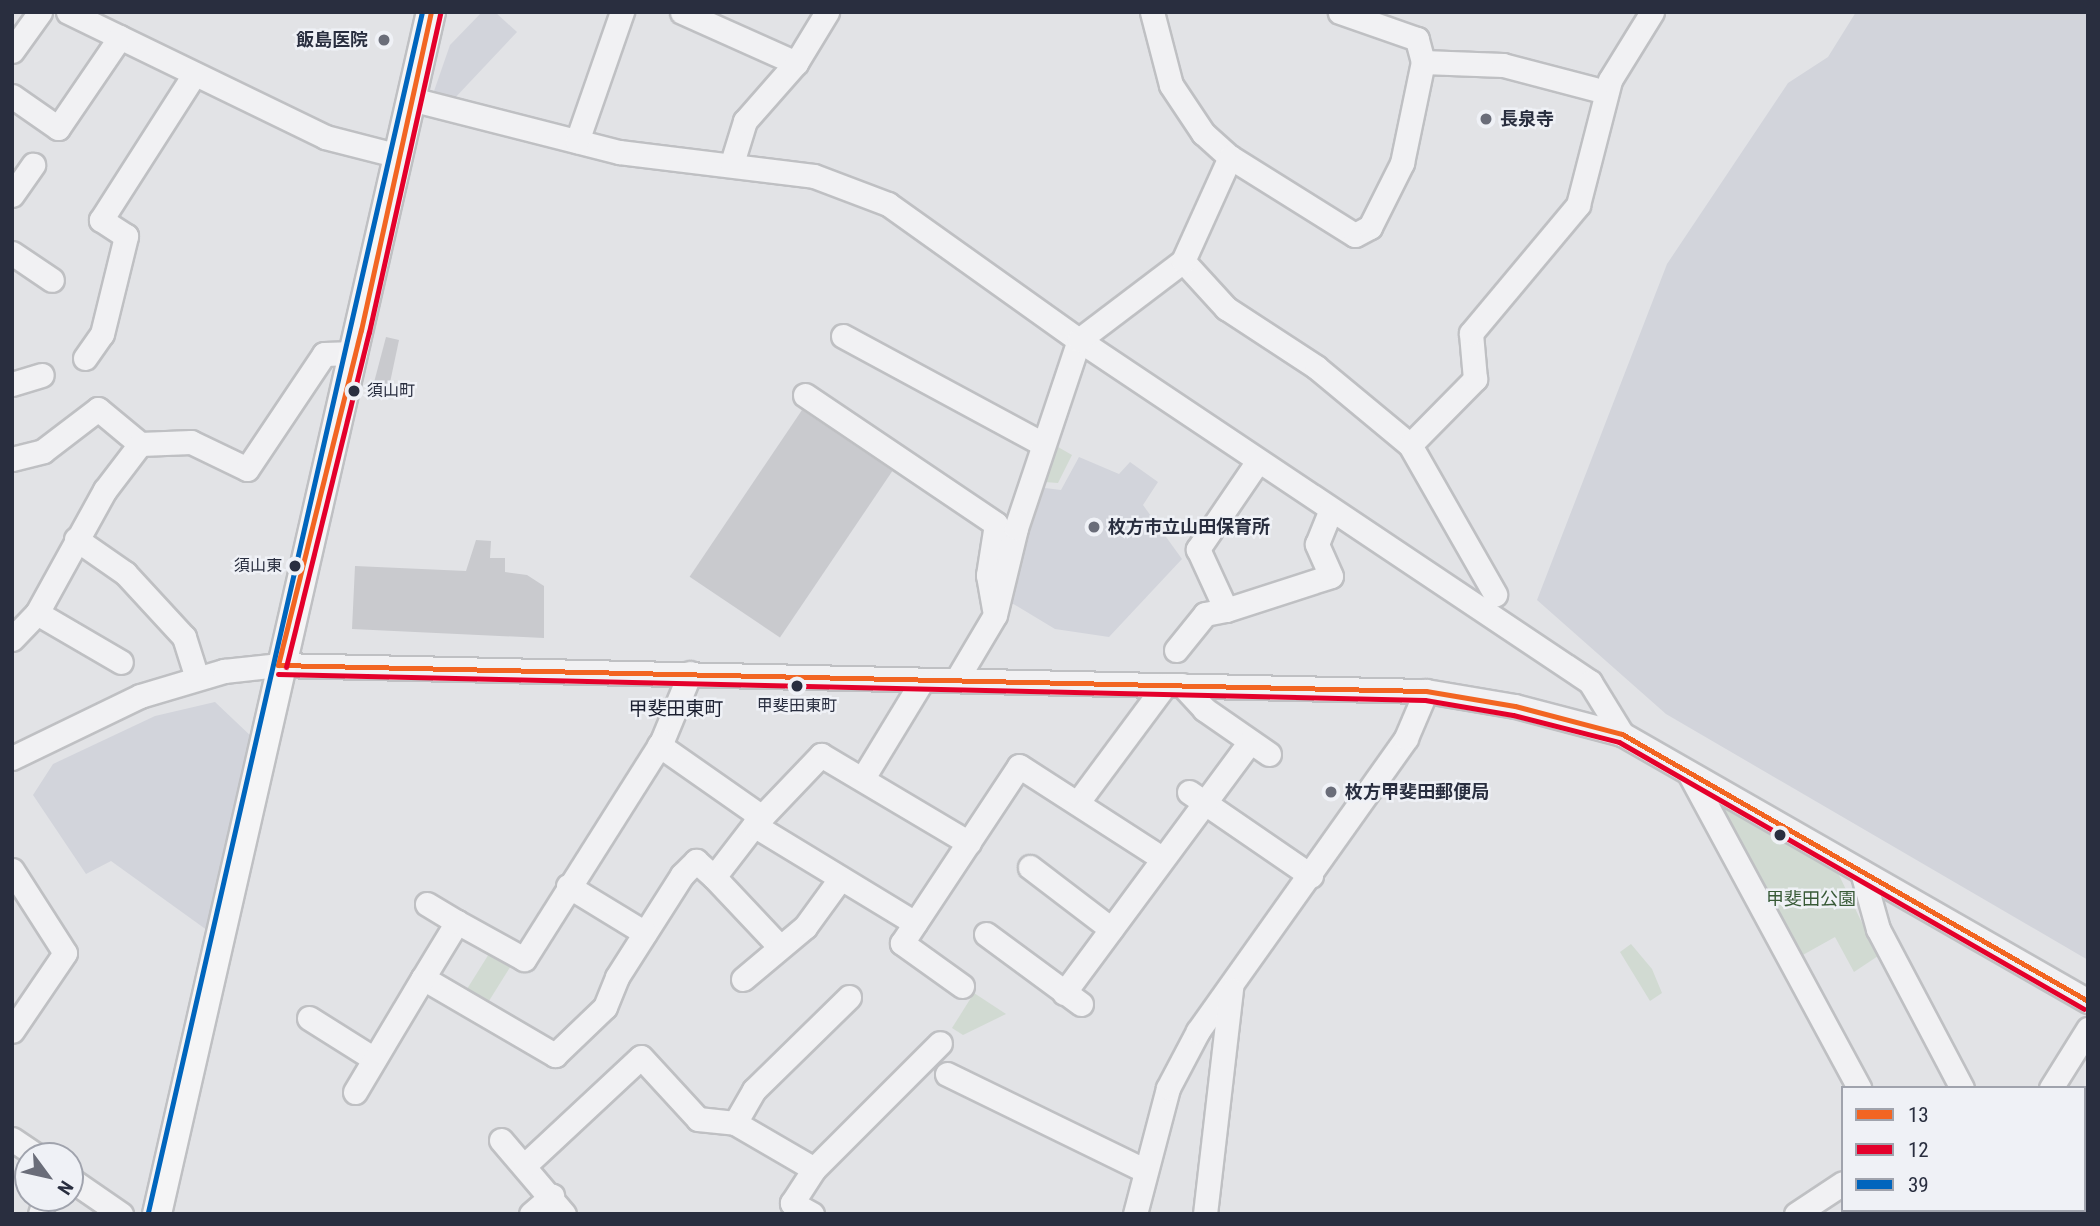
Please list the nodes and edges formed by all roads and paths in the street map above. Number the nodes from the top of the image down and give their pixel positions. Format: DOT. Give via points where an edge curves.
graph roads {
  1 [pos="40,12"];
  2 [pos="68,12"];
  3 [pos="431,12"];
  4 [pos="622,12"];
  5 [pos="682,12"];
  6 [pos="827,12"];
  7 [pos="1152,12"];
  8 [pos="1652,12"];
  9 [pos="1342,13"];
  10 [pos="120,37"];
  11 [pos="12,51"];
  12 [pos="1423,62"];
  13 [pos="796,63"];
  14 [pos="193,76"];
  15 [pos="1606,92"];
  16 [pos="12,96"];
  17 [pos="411,99"];
  18 [pos="577,141"];
  19 [pos="399,156"];
  20 [pos="1230,157"];
  21 [pos="732,163"];
  22 [pos="33,165"];
  23 [pos="12,195"];
  24 [pos="12,253"];
  25 [pos="1183,261"];
  26 [pos="52,280"];
  27 [pos="844,335"];
  28 [pos="1079,340"];
  29 [pos="355,353"];
  30 [pos="85,358"];
  31 [pos="42,375"];
  32 [pos="12,384"];
  33 [pos="806,395"];
  34 [pos="140,444"];
  35 [pos="1042,444"];
  36 [pos="1410,445"];
  37 [pos="12,459"];
  38 [pos="1258,461"];
  39 [pos="1330,511"];
  40 [pos="76,538"];
  41 [pos="1495,594"];
  42 [pos="1226,610"];
  43 [pos="37,613"];
  44 [pos="995,615"];
  45 [pos="12,639"];
  46 [pos="1176,650"];
  47 [pos="121,662"];
  48 [pos="278,665"];
  49 [pos="690,673"];
  50 [pos="197,678"];
  51 [pos="957,679"];
  52 [pos="922,681"];
  53 [pos="1173,686"];
  54 [pos="1426,691"];
  55 [pos="1622,734"];
  56 [pos="659,746"];
  57 [pos="12,758"];
  58 [pos="1689,773"];
  59 [pos="863,778"];
  60 [pos="1196,797"];
  61 [pos="1078,802"];
  62 [pos="758,821"];
  63 [pos="969,843"];
  64 [pos="1162,858"];
  65 [pos="1030,867"];
  66 [pos="12,870"];
  67 [pos="1862,872"];
  68 [pos="1311,876"];
  69 [pos="714,877"];
  70 [pos="840,879"];
  71 [pos="568,886"];
  72 [pos="427,904"];
  73 [pos="457,922"];
  74 [pos="915,923"];
  75 [pos="1111,929"];
  76 [pos="645,933"];
  77 [pos="986,934"];
  78 [pos="779,946"];
  79 [pos="423,978"];
  80 [pos="743,979"];
  81 [pos="962,986"];
  82 [pos="1231,990"];
  83 [pos="849,997"];
  84 [pos="2088,1001"];
  85 [pos="309,1018"];
  86 [pos="14,1022"];
  87 [pos="2088,1029"];
  88 [pos="940,1043"];
  89 [pos="374,1059"];
  90 [pos="947,1074"];
  91 [pos="1858,1086"];
  92 [pos="1961,1086"];
  93 [pos="2052,1086"];
  94 [pos="355,1092"];
  95 [pos="735,1123"];
  96 [pos="500,1140"];
  97 [pos="525,1165"];
  98 [pos="814,1169"];
  99 [pos="1146,1171"];
  100 [pos="1841,1184"];
  101 [pos="84,1189"];
  102 [pos="558,1205"];
  103 [pos="796,1210"];
  104 [pos="115,1212"];
  105 [pos="157,1214"];
  106 [pos="531,1214"];
  107 [pos="1135,1214"];
  108 [pos="1205,1214"];
  109 [pos="1796,1214"];
  1 -- 11 [label="street"];
  2 -- 10 [label="street"];
  3 -- 17 [label="main road"];
  4 -- 18 [label="street"];
  5 -- 13 [label="street"];
  6 -- 13 [label="street"];
  7 -- 20 [label="street" via="1171,85 1203,133"];
  8 -- 15 [label="street"];
  9 -- 12 [label="street" via="1416,39"];
  10 -- 14 [label="street"];
  10 -- 16 [label="street" via="58,128"];
  12 -- 15 [label="street" via="1503,65"];
  12 -- 20 [label="street" via="1402,163 1370,227 1355,235"];
  13 -- 21 [label="street" via="745,121"];
  14 -- 19 [label="street" via="325,137"];
  14 -- 30 [label="street" via="101,220 126,236 102,334"];
  15 -- 36 [label="street" via="1578,205 1471,333 1475,379"];
  17 -- 18 [label="street"];
  17 -- 19 [label="main road"];
  18 -- 21 [label="street" via="619,152"];
  19 -- 29 [label="main road"];
  20 -- 25 [label="street"];
  21 -- 28 [label="street" via="814,176 888,204"];
  22 -- 23 [label="street"];
  24 -- 26 [label="street"];
  25 -- 28 [label="street"];
  25 -- 36 [label="street" via="1226,308 1316,367"];
  27 -- 35 [label="street"];
  28 -- 35 [label="street"];
  28 -- 38 [label="street"];
  29 -- 34 [label="street" via="324,354 247,469 191,442"];
  29 -- 48 [label="main road"];
  31 -- 32 [label="street"];
  33 -- 44 [label="street" via="996,524 988,575"];
  34 -- 37 [label="street" via="98,409 43,451"];
  34 -- 40 [label="street"];
  35 -- 44 [label="street"];
  36 -- 41 [label="street"];
  38 -- 39 [label="street"];
  38 -- 42 [label="street" via="1198,549"];
  39 -- 42 [label="street" via="1317,544 1331,576"];
  39 -- 55 [label="street" via="1590,682"];
  40 -- 43 [label="street"];
  40 -- 50 [label="street" via="125,573 184,636"];
  42 -- 46 [label="street" via="1205,614"];
  43 -- 45 [label="street"];
  43 -- 47 [label="street"];
  44 -- 51 [label="street"];
  48 -- 49 [label="street"];
  48 -- 50 [label="street"];
  48 -- 105 [label="main road"];
  49 -- 52 [label="street"];
  49 -- 56 [label="street"];
  50 -- 57 [label="street" via="140,696"];
  51 -- 52 [label="street"];
  51 -- 53 [label="street"];
  52 -- 59 [label="street"];
  53 -- 54 [label="street"];
  53 -- 60 [label="street" via="1260,748"];
  53 -- 61 [label="street"];
  54 -- 55 [label="street" via="1514,706"];
  54 -- 68 [label="street" via="1406,738"];
  55 -- 58 [label="street"];
  56 -- 62 [label="street"];
  56 -- 71 [label="street"];
  58 -- 67 [label="street"];
  58 -- 91 [label="street"];
  59 -- 62 [label="street" via="821,755"];
  59 -- 63 [label="street"];
  60 -- 64 [label="street"];
  60 -- 68 [label="street"];
  61 -- 63 [label="street" via="1019,766"];
  61 -- 64 [label="street"];
  62 -- 69 [label="street"];
  62 -- 70 [label="street"];
  63 -- 74 [label="street"];
  64 -- 75 [label="street"];
  65 -- 75 [label="street"];
  66 -- 86 [label="street" via="65,953"];
  67 -- 84 [label="street"];
  67 -- 92 [label="street" via="1878,929"];
  68 -- 82 [label="street" via="1243,963"];
  69 -- 76 [label="street" via="695,861"];
  69 -- 78 [label="street"];
  70 -- 74 [label="street"];
  70 -- 78 [label="street" via="805,927"];
  71 -- 73 [label="street" via="524,959"];
  71 -- 76 [label="street"];
  72 -- 73 [label="street"];
  73 -- 79 [label="street"];
  74 -- 81 [label="street" via="902,943"];
  75 -- 77 [label="street" via="1073,998"];
  76 -- 79 [label="street" via="605,1007 555,1055"];
  78 -- 80 [label="street"];
  79 -- 89 [label="street"];
  82 -- 99 [label="street" via="1198,1031 1168,1088"];
  82 -- 108 [label="street"];
  83 -- 95 [label="street" via="797,1059 754,1090"];
  85 -- 89 [label="street"];
  87 -- 93 [label="street"];
  88 -- 98 [label="street"];
  89 -- 94 [label="street"];
  90 -- 99 [label="street"];
  95 -- 97 [label="street" via="698,1119 640,1057"];
  95 -- 98 [label="street"];
  96 -- 97 [label="street"];
  97 -- 102 [label="street"];
  98 -- 103 [label="street"];
  99 -- 107 [label="street"];
  100 -- 109 [label="street"];
  101 -- 104 [label="street"];
  102 -- 106 [label="street"];
}
